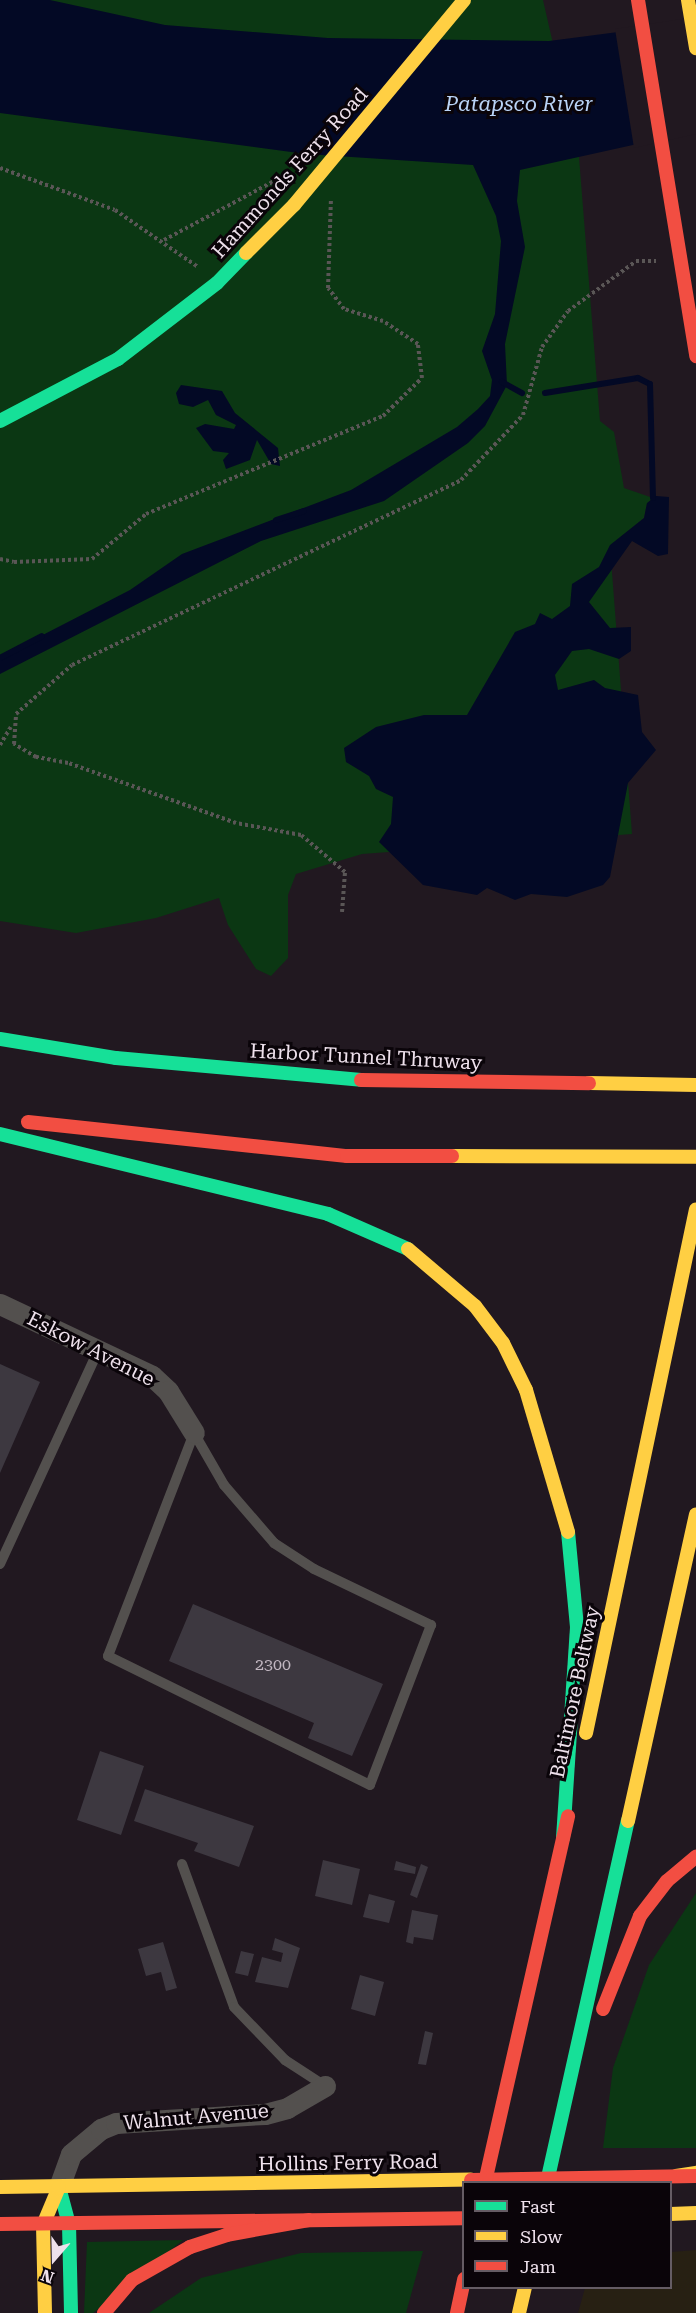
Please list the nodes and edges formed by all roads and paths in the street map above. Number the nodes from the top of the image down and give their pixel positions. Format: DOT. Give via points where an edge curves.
graph roads {
  1 [pos="464,0"];
  2 [pos="639,0"];
  3 [pos="688,0"];
  4 [pos="696,48"];
  5 [pos="0,168"];
  6 [pos="297,169"];
  7 [pos="324,192"];
  8 [pos="164,240"];
  9 [pos="660,261"];
  10 [pos="217,283"];
  11 [pos="696,356"];
  12 [pos="0,421"];
  13 [pos="0,559"];
  14 [pos="12,727"];
  15 [pos="0,745"];
  16 [pos="342,912"];
  17 [pos="0,1039"];
  18 [pos="645,1069"];
  19 [pos="462,1082"];
  20 [pos="696,1085"];
  21 [pos="9,1119"];
  22 [pos="0,1134"];
  23 [pos="696,1157"];
  24 [pos="696,1209"];
  25 [pos="0,1304"];
  26 [pos="99,1349"];
  27 [pos="194,1433"];
  28 [pos="696,1514"];
  29 [pos="0,1564"];
  30 [pos="563,1838"];
  31 [pos="696,1857"];
  32 [pos="182,1864"];
  33 [pos="324,2086"];
  34 [pos="558,2132"];
  35 [pos="696,2175"];
  36 [pos="462,2181"];
  37 [pos="466,2181"];
  38 [pos="484,2181"];
  39 [pos="547,2181"];
  40 [pos="0,2187"];
  41 [pos="59,2187"];
  42 [pos="696,2213"];
  43 [pos="672,2214"];
  44 [pos="462,2218"];
  45 [pos="309,2220"];
  46 [pos="0,2224"];
  47 [pos="43,2224"];
  48 [pos="69,2224"];
  49 [pos="462,2284"];
  50 [pos="525,2289"];
  51 [pos="45,2313"];
  52 [pos="71,2313"];
  53 [pos="104,2313"];
  54 [pos="455,2313"];
  55 [pos="519,2313"];
  1 -- 10 [label="main road, Hammonds Ferry Road" via="294,205"];
  2 -- 11 [label="main road"];
  3 -- 4 [label="main road"];
  5 -- 8 [label="path" via="115,210"];
  6 -- 8 [label="path"];
  7 -- 13 [label="path" via="332,200 328,288 344,309 383,321 418,344 422,378 384,416 146,514 92,559"];
  8 -- 10 [label="path"];
  9 -- 14 [label="path" via="636,261 568,311 542,347 523,415 461,480 72,665 16,714"];
  10 -- 12 [label="main road, Hammonds Ferry Road" via="110,364"];
  14 -- 15 [label="path"];
  14 -- 16 [label="path" via="14,744 36,757 68,763 236,823 301,835 345,872"];
  17 -- 19 [label="main road, Harbor Tunnel Thruway" via="116,1058 321,1079"];
  18 -- 19 [label="main road"];
  19 -- 20 [label="main road, Harbor Tunnel Thruway"];
  21 -- 23 [label="main road" via="347,1156"];
  22 -- 30 [label="main road" via="328,1214 409,1250 475,1306 503,1343 526,1390 566,1514 577,1627"];
  24 -- 30 [label="main road, Baltimore Beltway" via="672,1344"];
  25 -- 26 [label="street, Eskow Avenue"];
  26 -- 27 [label="street, Eskow Avenue" via="152,1376 168,1391"];
  26 -- 29 [label="lane"];
  27 -- 27 [label="lane" via="108,1656 370,1785 431,1625 314,1569 274,1543 224,1485"];
  28 -- 34 [label="main road"];
  30 -- 38 [label="main road, Baltimore Beltway"];
  31 -- 34 [label="main road" via="667,1881 640,1916"];
  32 -- 33 [label="lane" via="234,2007 285,2060"];
  33 -- 41 [label="street, Walnut Avenue" via="287,2108 266,2114 116,2123 101,2129 71,2154"];
  34 -- 39 [label="main road"];
  35 -- 37 [label="main road, Hollins Ferry Road"];
  36 -- 41 [label="main road, Hollins Ferry Road"];
  40 -- 41 [label="main road, Hollins Ferry Road"];
  41 -- 47 [label="main road"];
  41 -- 48 [label="main road"];
  42 -- 43 [label="main road"];
  44 -- 45 [label="main road"];
  45 -- 48 [label="main road"];
  45 -- 53 [label="main road" via="226,2235 190,2247 132,2280"];
  46 -- 47 [label="main road"];
  47 -- 48 [label="main road"];
  47 -- 51 [label="main road"];
  48 -- 52 [label="main road"];
  49 -- 54 [label="main road"];
  50 -- 55 [label="main road"];
}
